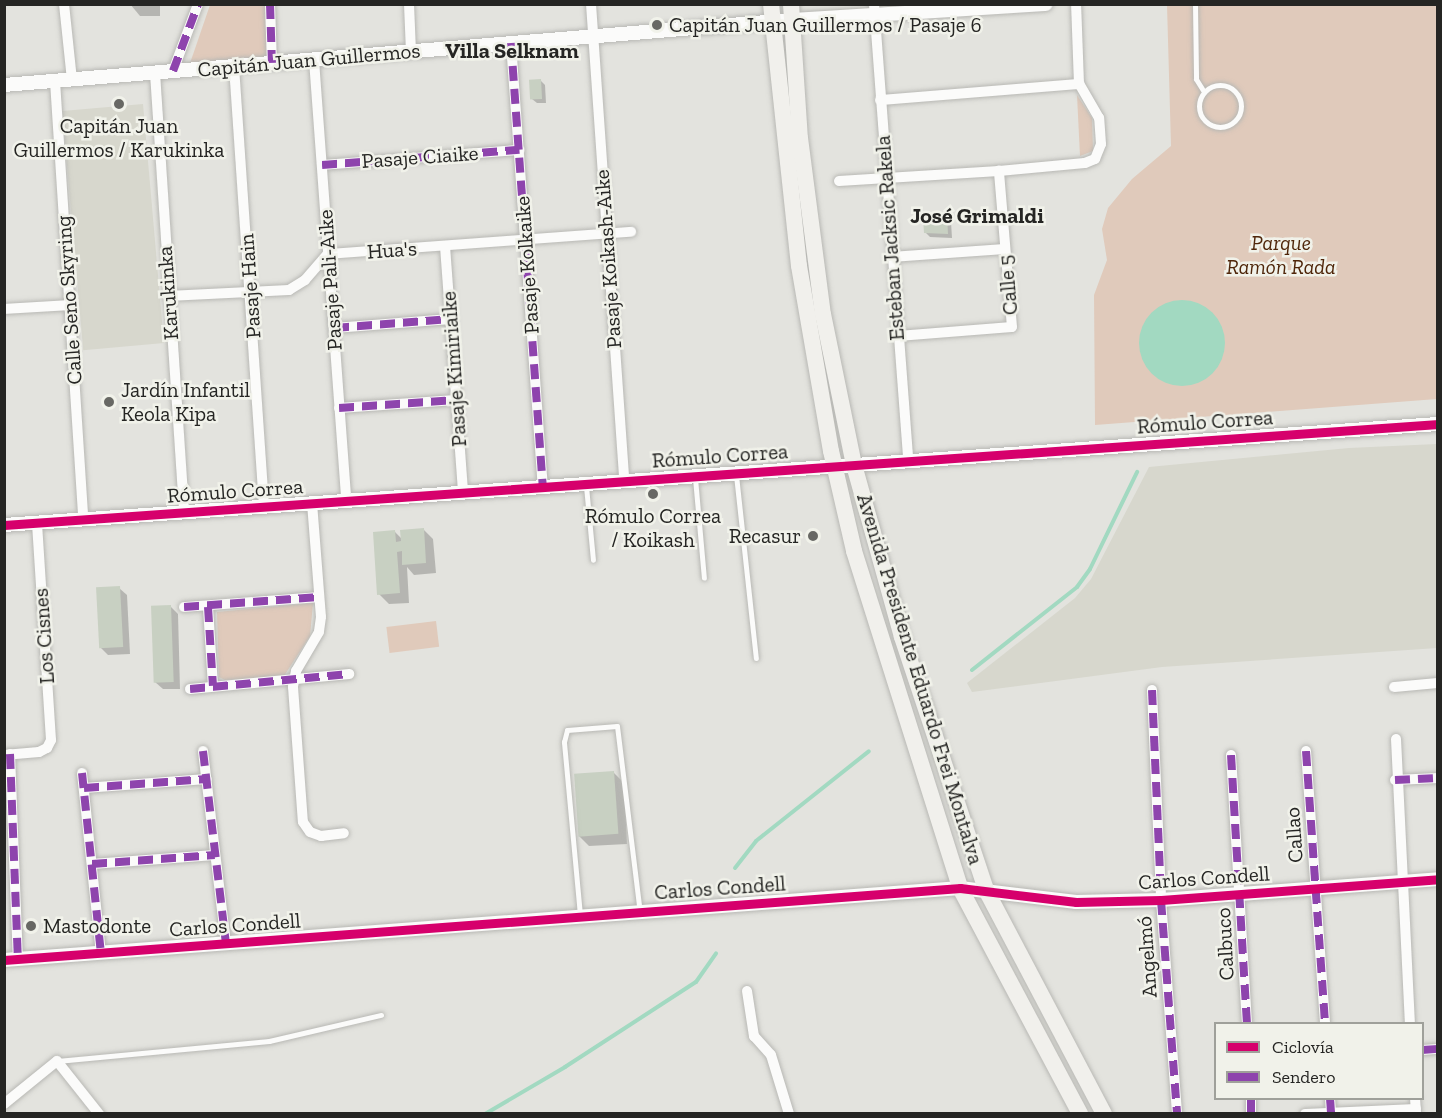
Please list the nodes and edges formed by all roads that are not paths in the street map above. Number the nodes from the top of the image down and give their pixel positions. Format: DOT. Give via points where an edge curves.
graph roads {
  1 [pos="64,4"];
  2 [pos="198,4"];
  3 [pos="270,4"];
  4 [pos="409,4"];
  5 [pos="591,4"];
  6 [pos="771,4"];
  7 [pos="1045,4"];
  8 [pos="1076,4"];
  9 [pos="1195,4"];
  10 [pos="875,10"];
  11 [pos="792,12"];
  12 [pos="772,22"];
  13 [pos="592,37"];
  14 [pos="511,43"];
  15 [pos="411,52"];
  16 [pos="314,60"];
  17 [pos="273,63"];
  18 [pos="234,66"];
  19 [pos="173,71"];
  20 [pos="155,73"];
  21 [pos="72,80"];
  22 [pos="55,81"];
  23 [pos="1078,84"];
  24 [pos="4,85"];
  25 [pos="1204,92"];
  26 [pos="880,100"];
  27 [pos="519,150"];
  28 [pos="322,165"];
  29 [pos="999,171"];
  30 [pos="886,178"];
  31 [pos="839,181"];
  32 [pos="631,232"];
  33 [pos="606,234"];
  34 [pos="525,240"];
  35 [pos="445,246"];
  36 [pos="1005,249"];
  37 [pos="328,254"];
  38 [pos="891,257"];
  39 [pos="250,292"];
  40 [pos="168,296"];
  41 [pos="70,305"];
  42 [pos="4,309"];
  43 [pos="451,319"];
  44 [pos="334,328"];
  45 [pos="898,336"];
  46 [pos="456,400"];
  47 [pos="339,408"];
  48 [pos="1437,424"];
  49 [pos="908,461"];
  50 [pos="854,465"];
  51 [pos="834,466"];
  52 [pos="735,473"];
  53 [pos="695,476"];
  54 [pos="624,481"];
  55 [pos="586,484"];
  56 [pos="543,487"];
  57 [pos="463,492"];
  58 [pos="346,501"];
  59 [pos="312,503"];
  60 [pos="264,507"];
  61 [pos="184,512"];
  62 [pos="83,519"];
  63 [pos="37,523"];
  64 [pos="4,525"];
  65 [pos="593,560"];
  66 [pos="704,578"];
  67 [pos="319,597"];
  68 [pos="184,607"];
  69 [pos="208,607"];
  70 [pos="756,658"];
  71 [pos="349,674"];
  72 [pos="294,678"];
  73 [pos="1437,683"];
  74 [pos="213,686"];
  75 [pos="1394,687"];
  76 [pos="190,689"];
  77 [pos="1152,690"];
  78 [pos="1396,739"];
  79 [pos="203,750"];
  80 [pos="1306,751"];
  81 [pos="7,754"];
  82 [pos="1231,755"];
  83 [pos="82,773"];
  84 [pos="1437,778"];
  85 [pos="207,779"];
  86 [pos="1395,780"];
  87 [pos="84,788"];
  88 [pos="344,833"];
  89 [pos="215,855"];
  90 [pos="92,864"];
  91 [pos="1437,879"];
  92 [pos="1401,882"];
  93 [pos="960,888"];
  94 [pos="1316,888"];
  95 [pos="986,890"];
  96 [pos="1240,894"];
  97 [pos="1161,900"];
  98 [pos="640,912"];
  99 [pos="580,917"];
  100 [pos="226,944"];
  101 [pos="101,953"];
  102 [pos="11,960"];
  103 [pos="747,991"];
  104 [pos="381,1015"];
  105 [pos="1247,1022"];
  106 [pos="1325,1022"];
  107 [pos="1410,1022"];
  108 [pos="57,1061"];
  109 [pos="4,1104"];
  110 [pos="1415,1107"];
  111 [pos="99,1113"];
  112 [pos="789,1113"];
  113 [pos="1080,1113"];
  114 [pos="1104,1113"];
  115 [pos="1177,1113"];
  116 [pos="1305,1113"];
  117 [pos="1331,1113"];
  1 -- 21 [label="street"];
  2 -- 19 [label="street"];
  3 -- 17 [label="street"];
  4 -- 15 [label="street"];
  5 -- 13 [label="street, Pasaje Koikash-Aike"];
  6 -- 12 [label="main road, Avenida Presidente Eduardo Frei Montalva"];
  7 -- 10 [label="street, Capitán Juan Guillermos"];
  8 -- 23 [label="street"];
  9 -- 25 [label="lane" via="1196,79"];
  10 -- 11 [label="street, Capitán Juan Guillermos"];
  10 -- 26 [label="street, Esteban Jacksic Rakela"];
  11 -- 12 [label="street, Capitán Juan Guillermos"];
  11 -- 50 [label="main road, Avenida Presidente Eduardo Frei Montalva" via="812,244"];
  12 -- 13 [label="street, Capitán Juan Guillermos"];
  12 -- 51 [label="main road, Avenida Presidente Eduardo Frei Montalva" via="799,266"];
  13 -- 14 [label="street, Capitán Juan Guillermos"];
  13 -- 33 [label="street, Pasaje Koikash-Aike"];
  14 -- 15 [label="street, Capitán Juan Guillermos"];
  14 -- 27 [label="street, Pasaje Kolkaike"];
  15 -- 16 [label="street, Capitán Juan Guillermos"];
  16 -- 17 [label="street, Capitán Juan Guillermos"];
  16 -- 28 [label="street, Pasaje Pali-Aike"];
  17 -- 18 [label="street, Capitán Juan Guillermos"];
  18 -- 19 [label="street, Capitán Juan Guillermos"];
  18 -- 39 [label="street, Pasaje Hain"];
  19 -- 20 [label="street, Capitán Juan Guillermos"];
  20 -- 21 [label="street, Capitán Juan Guillermos"];
  20 -- 40 [label="street, Karukinka"];
  21 -- 22 [label="street, Capitán Juan Guillermos"];
  22 -- 24 [label="street, Capitán Juan Guillermos"];
  22 -- 41 [label="street, Calle Seno Skyring"];
  23 -- 26 [label="street"];
  23 -- 29 [label="street" via="1099,118 1101,144 1095,159 1084,164"];
  25 -- 25 [label="lane" via="1199,104 1207,122 1226,126 1237,118 1241,105 1230,87 1216,85"];
  26 -- 30 [label="street, Esteban Jacksic Rakela"];
  27 -- 28 [label="street, Pasaje Ciaike"];
  27 -- 34 [label="street, Pasaje Kolkaike"];
  28 -- 37 [label="street, Pasaje Pali-Aike"];
  29 -- 30 [label="street"];
  29 -- 36 [label="street, Calle 5"];
  30 -- 31 [label="street"];
  30 -- 38 [label="street, Esteban Jacksic Rakela"];
  32 -- 33 [label="street, Hua's"];
  33 -- 34 [label="street, Hua's"];
  33 -- 54 [label="street, Pasaje Koikash-Aike"];
  34 -- 35 [label="street, Hua's"];
  34 -- 56 [label="street, Pasaje Kolkaike"];
  35 -- 37 [label="street, Hua's"];
  35 -- 43 [label="street, Pasaje Kimiriaike"];
  36 -- 38 [label="street"];
  36 -- 45 [label="street, Calle 5" via="1012,327"];
  37 -- 39 [label="street" via="297,287"];
  37 -- 44 [label="street, Pasaje Pali-Aike"];
  38 -- 45 [label="street, Esteban Jacksic Rakela"];
  39 -- 40 [label="street"];
  39 -- 60 [label="street, Pasaje Hain"];
  40 -- 61 [label="street, Karukinka"];
  41 -- 42 [label="street"];
  41 -- 62 [label="street, Calle Seno Skyring"];
  43 -- 44 [label="street"];
  43 -- 46 [label="street, Pasaje Kimiriaike"];
  44 -- 47 [label="street, Pasaje Pali-Aike"];
  45 -- 49 [label="street, Esteban Jacksic Rakela"];
  46 -- 47 [label="street"];
  46 -- 57 [label="street, Pasaje Kimiriaike"];
  47 -- 58 [label="street, Pasaje Pali-Aike"];
  48 -- 49 [label="street, Rómulo Correa"];
  49 -- 50 [label="street, Rómulo Correa"];
  50 -- 51 [label="street, Rómulo Correa"];
  50 -- 95 [label="main road, Avenida Presidente Eduardo Frei Montalva" via="902,637"];
  51 -- 52 [label="street, Rómulo Correa"];
  51 -- 93 [label="main road, Avenida Presidente Eduardo Frei Montalva" via="854,551"];
  52 -- 53 [label="street, Rómulo Correa"];
  52 -- 70 [label="lane"];
  53 -- 54 [label="street, Rómulo Correa"];
  53 -- 66 [label="lane"];
  54 -- 55 [label="street, Rómulo Correa"];
  55 -- 56 [label="street, Rómulo Correa"];
  55 -- 65 [label="lane"];
  56 -- 57 [label="street, Rómulo Correa"];
  57 -- 58 [label="street, Rómulo Correa"];
  58 -- 59 [label="street, Rómulo Correa"];
  59 -- 60 [label="street, Rómulo Correa"];
  59 -- 67 [label="street"];
  60 -- 61 [label="street, Rómulo Correa"];
  61 -- 62 [label="street, Rómulo Correa"];
  62 -- 63 [label="street, Rómulo Correa"];
  63 -- 64 [label="street, Rómulo Correa"];
  63 -- 81 [label="street, Los Cisnes" via="51,740 47,748"];
  67 -- 69 [label="street"];
  67 -- 72 [label="street" via="319,632"];
  68 -- 69 [label="street"];
  69 -- 74 [label="street"];
  71 -- 72 [label="street"];
  72 -- 74 [label="street"];
  72 -- 88 [label="street" via="303,822 309,832 321,836"];
  73 -- 75 [label="street"];
  74 -- 76 [label="street"];
  77 -- 97 [label="street, Angelmó"];
  78 -- 86 [label="street"];
  79 -- 85 [label="street"];
  80 -- 94 [label="street, Callao"];
  81 -- 102 [label="street"];
  82 -- 96 [label="street, Calbuco"];
  83 -- 87 [label="street"];
  84 -- 86 [label="street"];
  85 -- 87 [label="street"];
  85 -- 89 [label="street"];
  86 -- 92 [label="street"];
  87 -- 90 [label="street"];
  89 -- 90 [label="street"];
  89 -- 100 [label="street"];
  90 -- 101 [label="street"];
  91 -- 92 [label="street, Carlos Condell"];
  92 -- 94 [label="street, Carlos Condell"];
  92 -- 107 [label="street"];
  93 -- 95 [label="street, Carlos Condell"];
  93 -- 98 [label="street, Carlos Condell"];
  93 -- 113 [label="main road, Avenida Presidente Eduardo Frei Montalva"];
  94 -- 96 [label="street, Carlos Condell"];
  94 -- 106 [label="street, Callao"];
  95 -- 97 [label="street, Carlos Condell" via="1076,902"];
  95 -- 114 [label="main road, Avenida Presidente Eduardo Frei Montalva"];
  96 -- 97 [label="street, Carlos Condell"];
  96 -- 105 [label="street, Calbuco"];
  97 -- 115 [label="street, Angelmó"];
  98 -- 99 [label="street, Carlos Condell"];
  98 -- 99 [label="lane" via="617,726 567,730 564,742"];
  99 -- 100 [label="street, Carlos Condell"];
  100 -- 101 [label="street, Carlos Condell"];
  101 -- 102 [label="street, Carlos Condell"];
  103 -- 112 [label="street" via="754,1036 771,1055"];
  104 -- 108 [label="lane" via="269,1041"];
  108 -- 109 [label="street"];
  108 -- 111 [label="street"];
  110 -- 117 [label="street"];
  116 -- 117 [label="street"];
}
